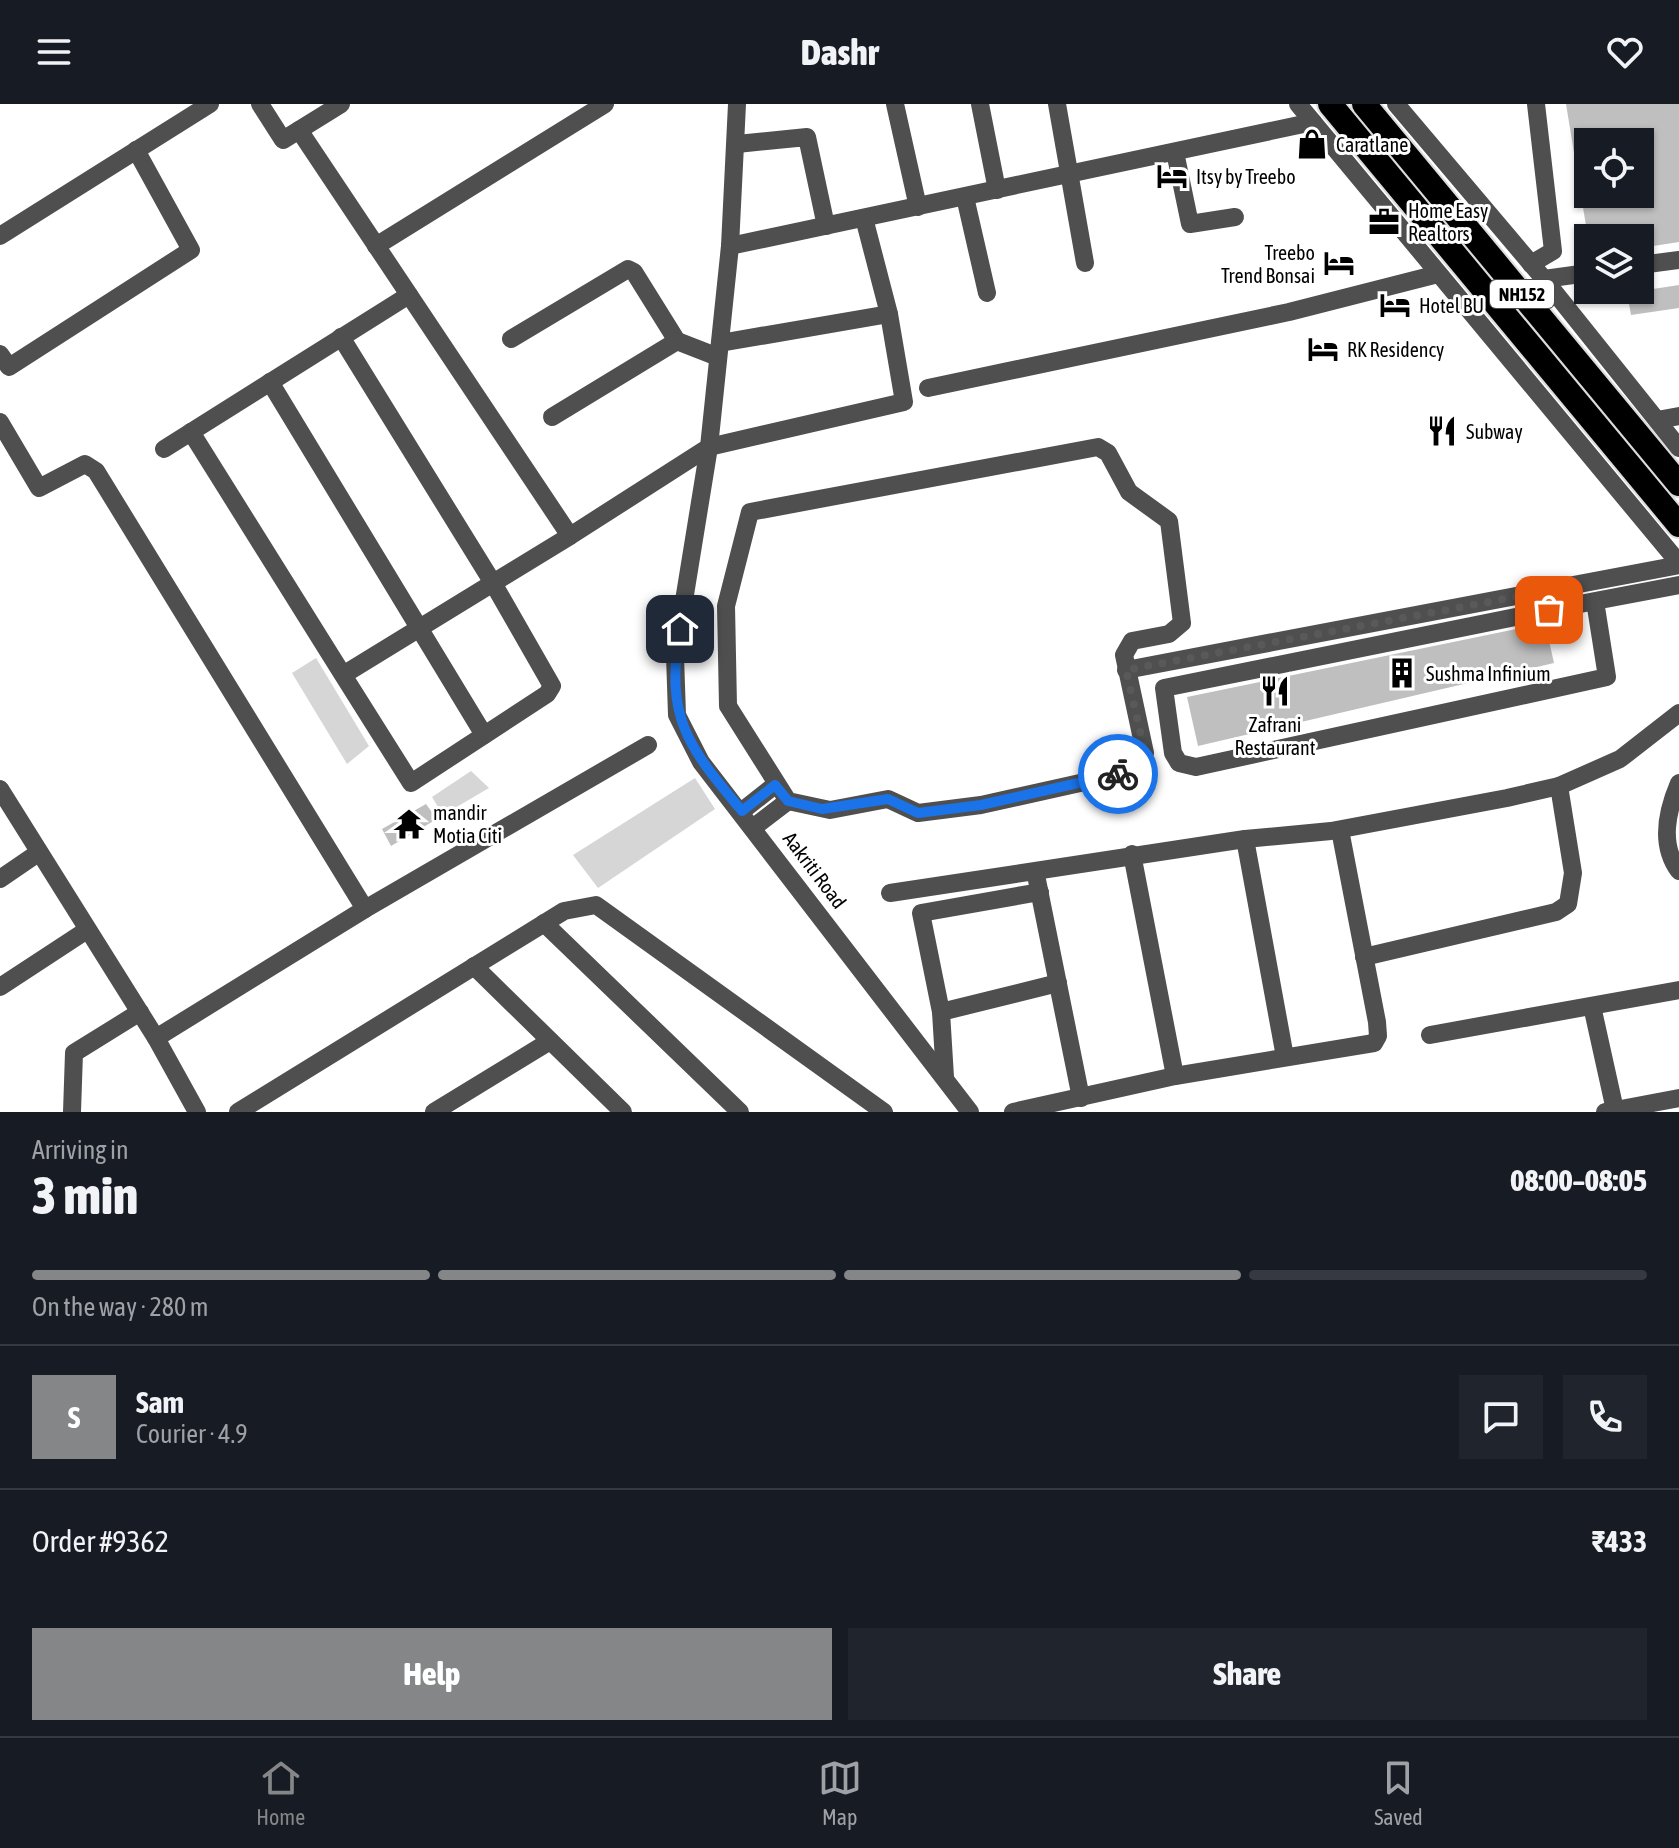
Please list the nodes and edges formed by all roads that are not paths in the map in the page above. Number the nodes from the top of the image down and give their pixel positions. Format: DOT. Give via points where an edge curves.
graph roads {
  1 [pos="210,104"];
  2 [pos="260,104"];
  3 [pos="341,104"];
  4 [pos="605,104"];
  5 [pos="737,104"];
  6 [pos="895,104"];
  7 [pos="980,104"];
  8 [pos="1057,104"];
  9 [pos="1298,104"];
  10 [pos="1364,104"];
  11 [pos="1396,104"];
  12 [pos="1536,104"];
  13 [pos="1322,113"];
  14 [pos="299,130"];
  15 [pos="737,144"];
  16 [pos="136,150"];
  17 [pos="1175,152"];
  18 [pos="1070,175"];
  19 [pos="997,190"];
  20 [pos="965,197"];
  21 [pos="918,207"];
  22 [pos="1235,217"];
  23 [pos="864,218"];
  24 [pos="826,226"];
  25 [pos="0,236"];
  26 [pos="376,246"];
  27 [pos="730,246"];
  28 [pos="1679,260"];
  29 [pos="1085,263"];
  30 [pos="1654,263"];
  31 [pos="1531,264"];
  32 [pos="1438,274"];
  33 [pos="1574,275"];
  34 [pos="1544,279"];
  35 [pos="987,293"];
  36 [pos="409,295"];
  37 [pos="889,314"];
  38 [pos="341,337"];
  39 [pos="511,339"];
  40 [pos="677,341"];
  41 [pos="719,350"];
  42 [pos="0,354"];
  43 [pos="270,382"];
  44 [pos="928,388"];
  45 [pos="1679,416"];
  46 [pos="552,417"];
  47 [pos="1657,420"];
  48 [pos="0,422"];
  49 [pos="191,432"];
  50 [pos="709,447"];
  51 [pos="1679,448"];
  52 [pos="164,449"];
  53 [pos="1679,484"];
  54 [pos="1679,525"];
  55 [pos="570,536"];
  56 [pos="1679,564"];
  57 [pos="493,583"];
  58 [pos="1679,585"];
  59 [pos="1521,596"];
  60 [pos="1595,601"];
  61 [pos="1526,615"];
  62 [pos="417,629"];
  63 [pos="1126,670"];
  64 [pos="343,675"];
  65 [pos="1679,713"];
  66 [pos="484,735"];
  67 [pos="648,745"];
  68 [pos="1679,783"];
  69 [pos="775,785"];
  70 [pos="1559,786"];
  71 [pos="0,789"];
  72 [pos="788,801"];
  73 [pos="742,811"];
  74 [pos="754,827"];
  75 [pos="1340,830"];
  76 [pos="1245,839"];
  77 [pos="38,853"];
  78 [pos="1132,854"];
  79 [pos="1035,869"];
  80 [pos="1679,871"];
  81 [pos="0,879"];
  82 [pos="1040,892"];
  83 [pos="890,893"];
  84 [pos="365,909"];
  85 [pos="544,923"];
  86 [pos="87,930"];
  87 [pos="1364,957"];
  88 [pos="474,966"];
  89 [pos="1058,983"];
  90 [pos="0,987"];
  91 [pos="1679,990"];
  92 [pos="1592,1006"];
  93 [pos="140,1012"];
  94 [pos="941,1012"];
  95 [pos="1430,1035"];
  96 [pos="156,1038"];
  97 [pos="550,1041"];
  98 [pos="1285,1057"];
  99 [pos="1175,1076"];
  100 [pos="945,1077"];
  101 [pos="1081,1098"];
  102 [pos="1679,1098"];
  103 [pos="1610,1111"];
  104 [pos="72,1112"];
  105 [pos="197,1112"];
  106 [pos="238,1112"];
  107 [pos="434,1112"];
  108 [pos="623,1112"];
  109 [pos="740,1112"];
  110 [pos="884,1112"];
  111 [pos="970,1112"];
  112 [pos="1013,1112"];
  1 -- 16 [label="street"];
  2 -- 14 [label="street" via="283,140"];
  3 -- 14 [label="street"];
  4 -- 26 [label="street"];
  5 -- 15 [label="street, Aakriti Road"];
  6 -- 21 [label="street"];
  7 -- 19 [label="street"];
  8 -- 18 [label="street"];
  9 -- 13 [label="street"];
  10 -- 53 [label="highway, NH152"];
  11 -- 31 [label="street"];
  12 -- 31 [label="street" via="1553,251"];
  13 -- 17 [label="street"];
  13 -- 32 [label="street"];
  13 -- 54 [label="highway, NH152"];
  14 -- 26 [label="street"];
  15 -- 24 [label="street" via="807,137"];
  15 -- 27 [label="street, Aakriti Road"];
  16 -- 25 [label="street"];
  16 -- 42 [label="street" via="191,250 9,367"];
  17 -- 18 [label="street"];
  17 -- 22 [label="street" via="1190,224"];
  18 -- 19 [label="street"];
  18 -- 29 [label="street"];
  19 -- 20 [label="street"];
  20 -- 21 [label="street"];
  20 -- 35 [label="street"];
  21 -- 23 [label="street"];
  23 -- 24 [label="street"];
  23 -- 37 [label="street"];
  24 -- 27 [label="street"];
  26 -- 36 [label="street"];
  27 -- 41 [label="street, Aakriti Road"];
  28 -- 30 [label="street"];
  31 -- 34 [label="street"];
  32 -- 44 [label="street" via="1289,312"];
  32 -- 56 [label="street"];
  33 -- 34 [label="street"];
  34 -- 47 [label="street"];
  36 -- 38 [label="street"];
  36 -- 55 [label="street"];
  37 -- 41 [label="street"];
  37 -- 50 [label="street" via="904,402"];
  38 -- 43 [label="street"];
  38 -- 57 [label="street"];
  39 -- 40 [label="street" via="628,269"];
  40 -- 41 [label="street"];
  40 -- 46 [label="street"];
  41 -- 50 [label="street, Aakriti Road"];
  43 -- 49 [label="street"];
  43 -- 62 [label="street"];
  45 -- 47 [label="street"];
  47 -- 51 [label="street"];
  48 -- 84 [label="street" via="39,488 85,464 96,471"];
  49 -- 52 [label="street"];
  49 -- 64 [label="street"];
  50 -- 55 [label="street"];
  50 -- 73 [label="street, Aakriti Road" via="675,656 677,715 701,762"];
  55 -- 57 [label="street"];
  56 -- 59 [label="street"];
  57 -- 62 [label="street"];
  57 -- 66 [label="street" via="552,686"];
  58 -- 60 [label="street"];
  59 -- 61 [label="street"];
  59 -- 63 [label="street"];
  60 -- 61 [label="street"];
  60 -- 61 [label="street" via="1607,677 1211,764 1186,767 1173,753 1164,688"];
  62 -- 64 [label="street"];
  62 -- 66 [label="street"];
  63 -- 69 [label="street" via="1127,646 1169,634 1182,623 1169,521 1129,492 1108,453 1098,447 750,512 726,606 728,706"];
  63 -- 72 [label="street" via="1145,753 1139,765 1126,772 981,805 918,813 888,799 830,810"];
  64 -- 66 [label="street" via="411,783"];
  65 -- 70 [label="street" via="1620,759"];
  67 -- 84 [label="street"];
  68 -- 80 [label="street" via="1667,822"];
  69 -- 72 [label="street"];
  69 -- 73 [label="street"];
  70 -- 75 [label="street"];
  70 -- 87 [label="street" via="1573,873 1568,904 1556,912"];
  71 -- 77 [label="street"];
  72 -- 74 [label="street"];
  73 -- 74 [label="street, Aakriti Road"];
  74 -- 100 [label="street, Aakriti Road"];
  75 -- 76 [label="street"];
  75 -- 87 [label="street"];
  76 -- 78 [label="street"];
  76 -- 98 [label="street"];
  77 -- 81 [label="street"];
  77 -- 86 [label="street"];
  78 -- 79 [label="street"];
  78 -- 99 [label="street"];
  79 -- 82 [label="street"];
  79 -- 83 [label="street"];
  82 -- 89 [label="street"];
  82 -- 94 [label="street" via="921,913"];
  84 -- 96 [label="street"];
  85 -- 88 [label="street"];
  85 -- 109 [label="street"];
  85 -- 110 [label="street" via="564,911 596,905"];
  86 -- 90 [label="street"];
  86 -- 93 [label="street"];
  87 -- 98 [label="street" via="1377,1022 1374,1043"];
  88 -- 97 [label="street"];
  88 -- 106 [label="street"];
  89 -- 94 [label="street"];
  89 -- 101 [label="street"];
  91 -- 92 [label="street"];
  92 -- 95 [label="street"];
  92 -- 103 [label="street"];
  93 -- 96 [label="street"];
  93 -- 104 [label="street" via="74,1053"];
  94 -- 100 [label="street"];
  96 -- 105 [label="street"];
  97 -- 107 [label="street"];
  97 -- 108 [label="street"];
  98 -- 99 [label="street"];
  99 -- 101 [label="street"];
  100 -- 111 [label="street, Aakriti Road"];
  101 -- 112 [label="street"];
  102 -- 103 [label="street"];
}
